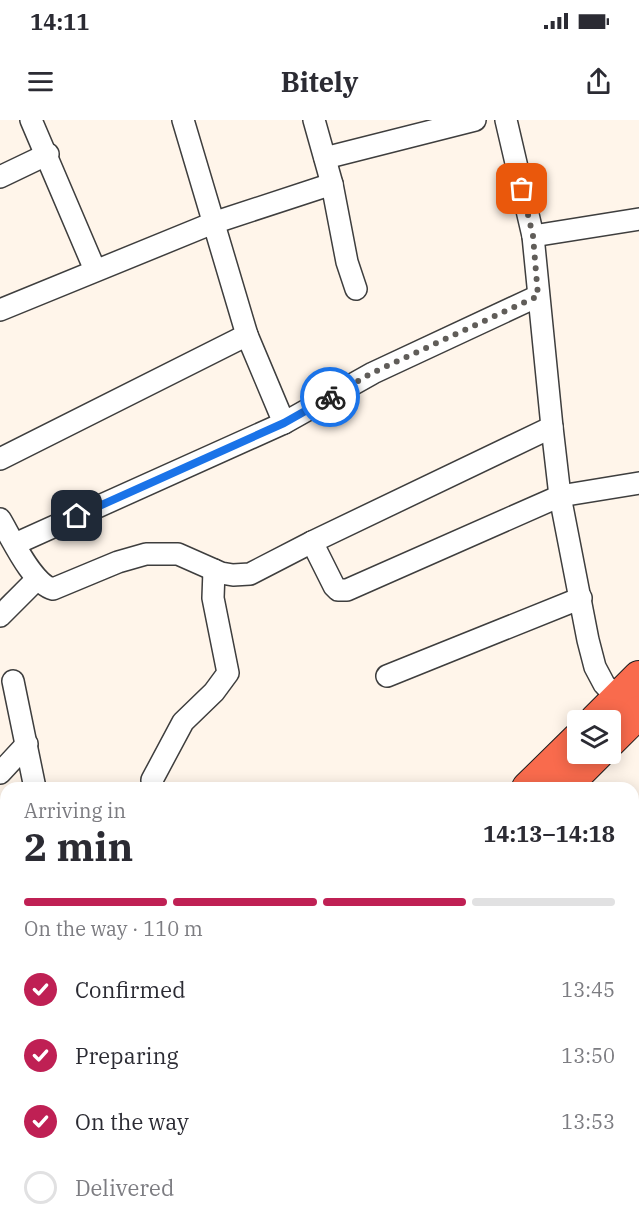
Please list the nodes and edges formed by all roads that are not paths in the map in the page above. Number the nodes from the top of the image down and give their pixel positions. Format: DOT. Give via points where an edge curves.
graph roads {
  1 [pos="32,120"];
  2 [pos="183,120"];
  3 [pos="314,120"];
  4 [pos="475,120"];
  5 [pos="506,120"];
  6 [pos="48,154"];
  7 [pos="325,158"];
  8 [pos="0,177"];
  9 [pos="332,183"];
  10 [pos="639,219"];
  11 [pos="213,223"];
  12 [pos="533,236"];
  13 [pos="95,270"];
  14 [pos="356,289"];
  15 [pos="538,296"];
  16 [pos="0,310"];
  17 [pos="247,335"];
  18 [pos="284,423"];
  19 [pos="552,427"];
  20 [pos="0,459"];
  21 [pos="639,483"];
  22 [pos="560,496"];
  23 [pos="0,519"];
  24 [pos="312,542"];
  25 [pos="15,544"];
  26 [pos="214,570"];
  27 [pos="37,579"];
  28 [pos="581,598"];
  29 [pos="0,616"];
  30 [pos="387,676"];
  31 [pos="639,677"];
  32 [pos="14,681"];
  33 [pos="622,712"];
  34 [pos="27,744"];
  35 [pos="567,750"];
  36 [pos="587,764"];
  37 [pos="0,773"];
  38 [pos="152,780"];
  39 [pos="34,782"];
  40 [pos="534,782"];
  41 [pos="569,782"];
  1 -- 6 [label="street"];
  2 -- 11 [label="street"];
  3 -- 7 [label="street"];
  4 -- 7 [label="street"];
  5 -- 12 [label="street"];
  6 -- 8 [label="street"];
  6 -- 13 [label="street"];
  7 -- 9 [label="street"];
  9 -- 11 [label="street"];
  9 -- 14 [label="street"];
  10 -- 12 [label="street"];
  11 -- 13 [label="street"];
  11 -- 17 [label="street"];
  12 -- 15 [label="street"];
  13 -- 16 [label="street"];
  15 -- 18 [label="street" via="372,373"];
  15 -- 19 [label="street"];
  17 -- 18 [label="street"];
  17 -- 20 [label="street"];
  18 -- 25 [label="street"];
  19 -- 22 [label="street"];
  19 -- 24 [label="street"];
  21 -- 22 [label="street"];
  22 -- 24 [label="street" via="347,590 334,586"];
  22 -- 28 [label="street"];
  23 -- 25 [label="street"];
  24 -- 26 [label="street" via="250,574 233,576"];
  25 -- 27 [label="street"];
  26 -- 27 [label="street" via="178,554 146,554 58,588 48,588"];
  26 -- 38 [label="street" via="213,598 228,673 183,722"];
  27 -- 29 [label="street"];
  28 -- 30 [label="street"];
  28 -- 33 [label="street" via="596,667"];
  31 -- 33 [label="highway"];
  32 -- 34 [label="street"];
  34 -- 37 [label="street"];
  34 -- 39 [label="street"];
  35 -- 40 [label="highway"];
  36 -- 41 [label="highway"];
}
